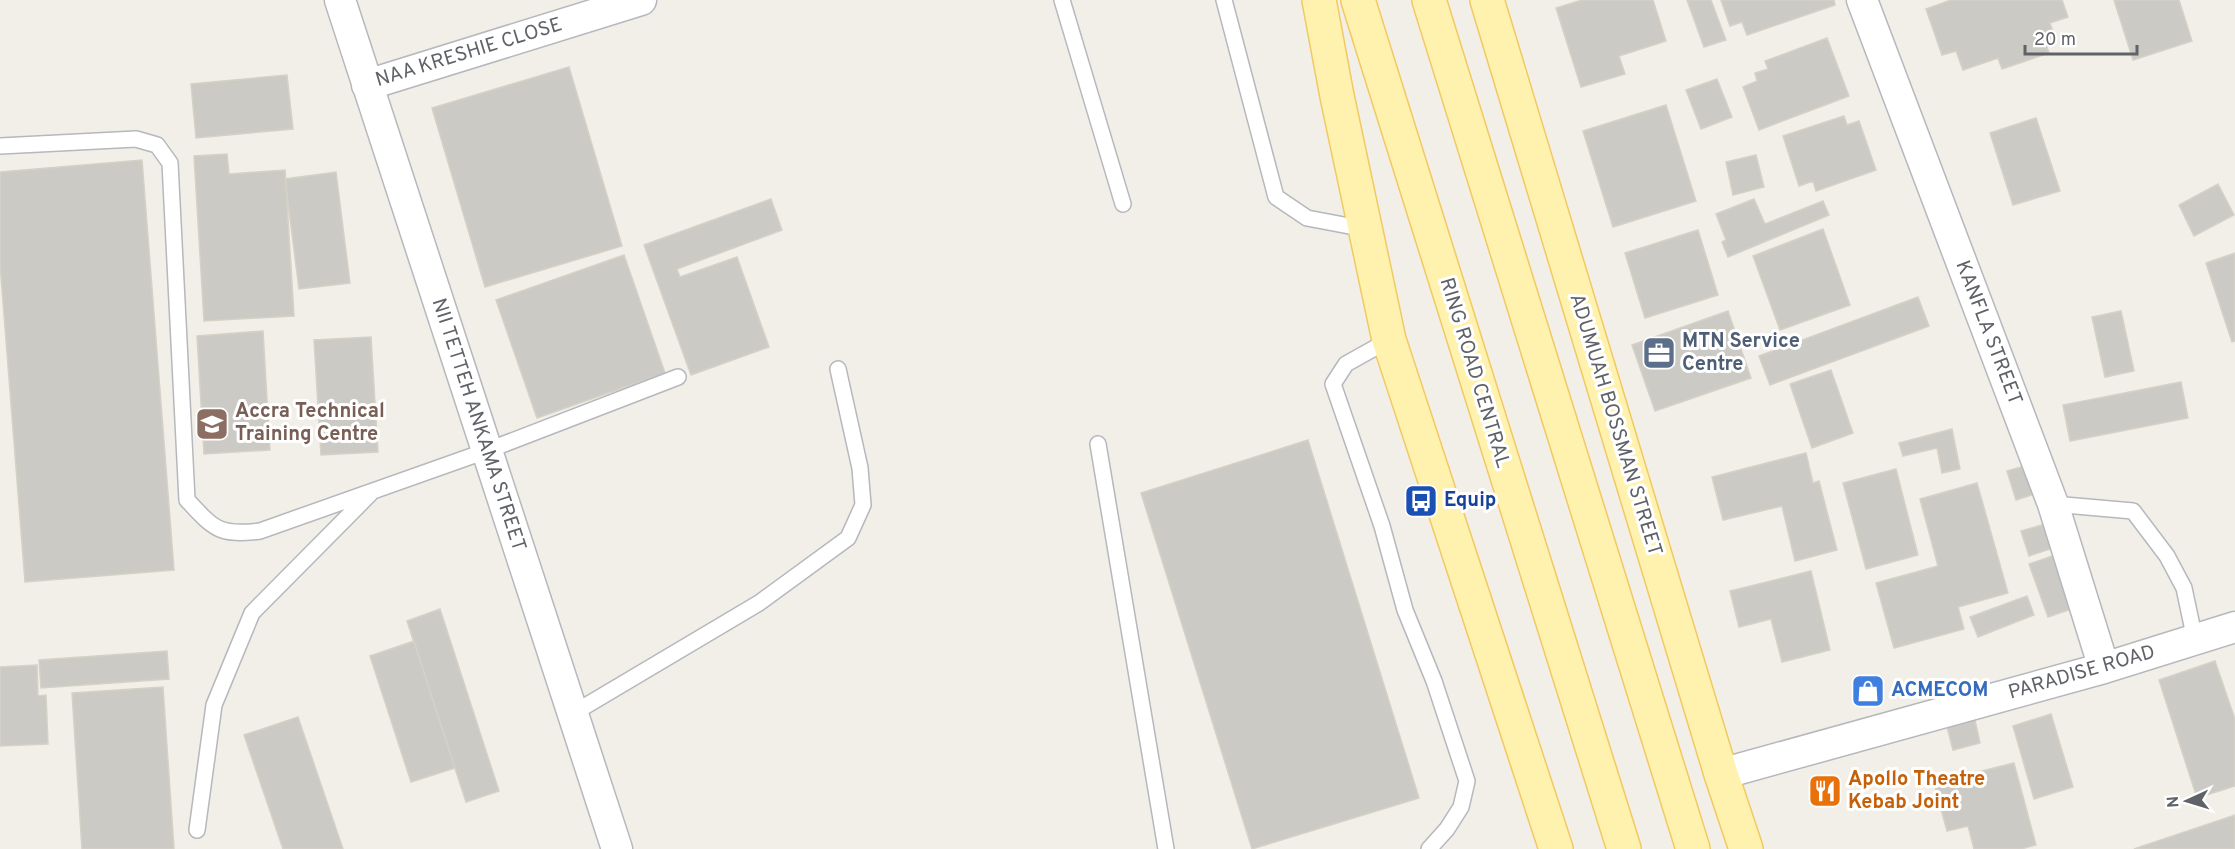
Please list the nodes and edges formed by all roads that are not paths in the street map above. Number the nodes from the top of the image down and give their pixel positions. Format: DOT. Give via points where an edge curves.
graph roads {
  1 [pos="340,0"];
  2 [pos="641,0"];
  3 [pos="1062,0"];
  4 [pos="1224,0"];
  5 [pos="1319,0"];
  6 [pos="1358,0"];
  7 [pos="1429,0"];
  8 [pos="1487,0"];
  9 [pos="1862,0"];
  10 [pos="367,85"];
  11 [pos="0,146"];
  12 [pos="1124,204"];
  13 [pos="1365,230"];
  14 [pos="1389,340"];
  15 [pos="838,369"];
  16 [pos="678,377"];
  17 [pos="1098,444"];
  18 [pos="486,451"];
  19 [pos="372,492"];
  20 [pos="2053,504"];
  21 [pos="2235,627"];
  22 [pos="2194,640"];
  23 [pos="2104,668"];
  24 [pos="572,714"];
  25 [pos="1721,774"];
  26 [pos="197,830"];
  27 [pos="617,849"];
  28 [pos="1166,849"];
  29 [pos="1429,849"];
  30 [pos="1556,849"];
  31 [pos="1624,849"];
  32 [pos="1693,849"];
  33 [pos="1746,849"];
  1 -- 10 [label="street, NII TETTEH ANKAMA STREET"];
  2 -- 10 [label="street, NAA KRESHIE CLOSE"];
  3 -- 12 [label="lane"];
  4 -- 13 [label="lane" via="1276,197 1307,218"];
  5 -- 13 [label="main road"];
  6 -- 31 [label="main road, RING ROAD CENTRAL"];
  7 -- 32 [label="main road"];
  8 -- 25 [label="main road, ADUMUAH BOSSMAN STREET"];
  9 -- 20 [label="street, KANFLA STREET"];
  10 -- 18 [label="street, NII TETTEH ANKAMA STREET"];
  11 -- 19 [label="lane" via="136,139 157,145 170,163 187,500 212,527 236,534 260,531"];
  13 -- 14 [label="main road"];
  14 -- 29 [label="lane" via="1346,364 1333,384 1382,526 1405,610 1434,681 1467,781 1461,807"];
  14 -- 30 [label="main road"];
  15 -- 24 [label="lane" via="860,468 863,504 848,538 759,603"];
  16 -- 18 [label="lane"];
  17 -- 28 [label="lane"];
  18 -- 19 [label="lane"];
  18 -- 24 [label="street, NII TETTEH ANKAMA STREET"];
  19 -- 26 [label="lane" via="252,613 214,705"];
  20 -- 22 [label="lane" via="2133,511 2167,556 2184,588"];
  20 -- 23 [label="street, KANFLA STREET"];
  21 -- 22 [label="street, PARADISE ROAD"];
  22 -- 23 [label="street, PARADISE ROAD"];
  23 -- 25 [label="street, PARADISE ROAD"];
  24 -- 27 [label="street, NII TETTEH ANKAMA STREET"];
  25 -- 33 [label="main road, ADUMUAH BOSSMAN STREET"];
}
